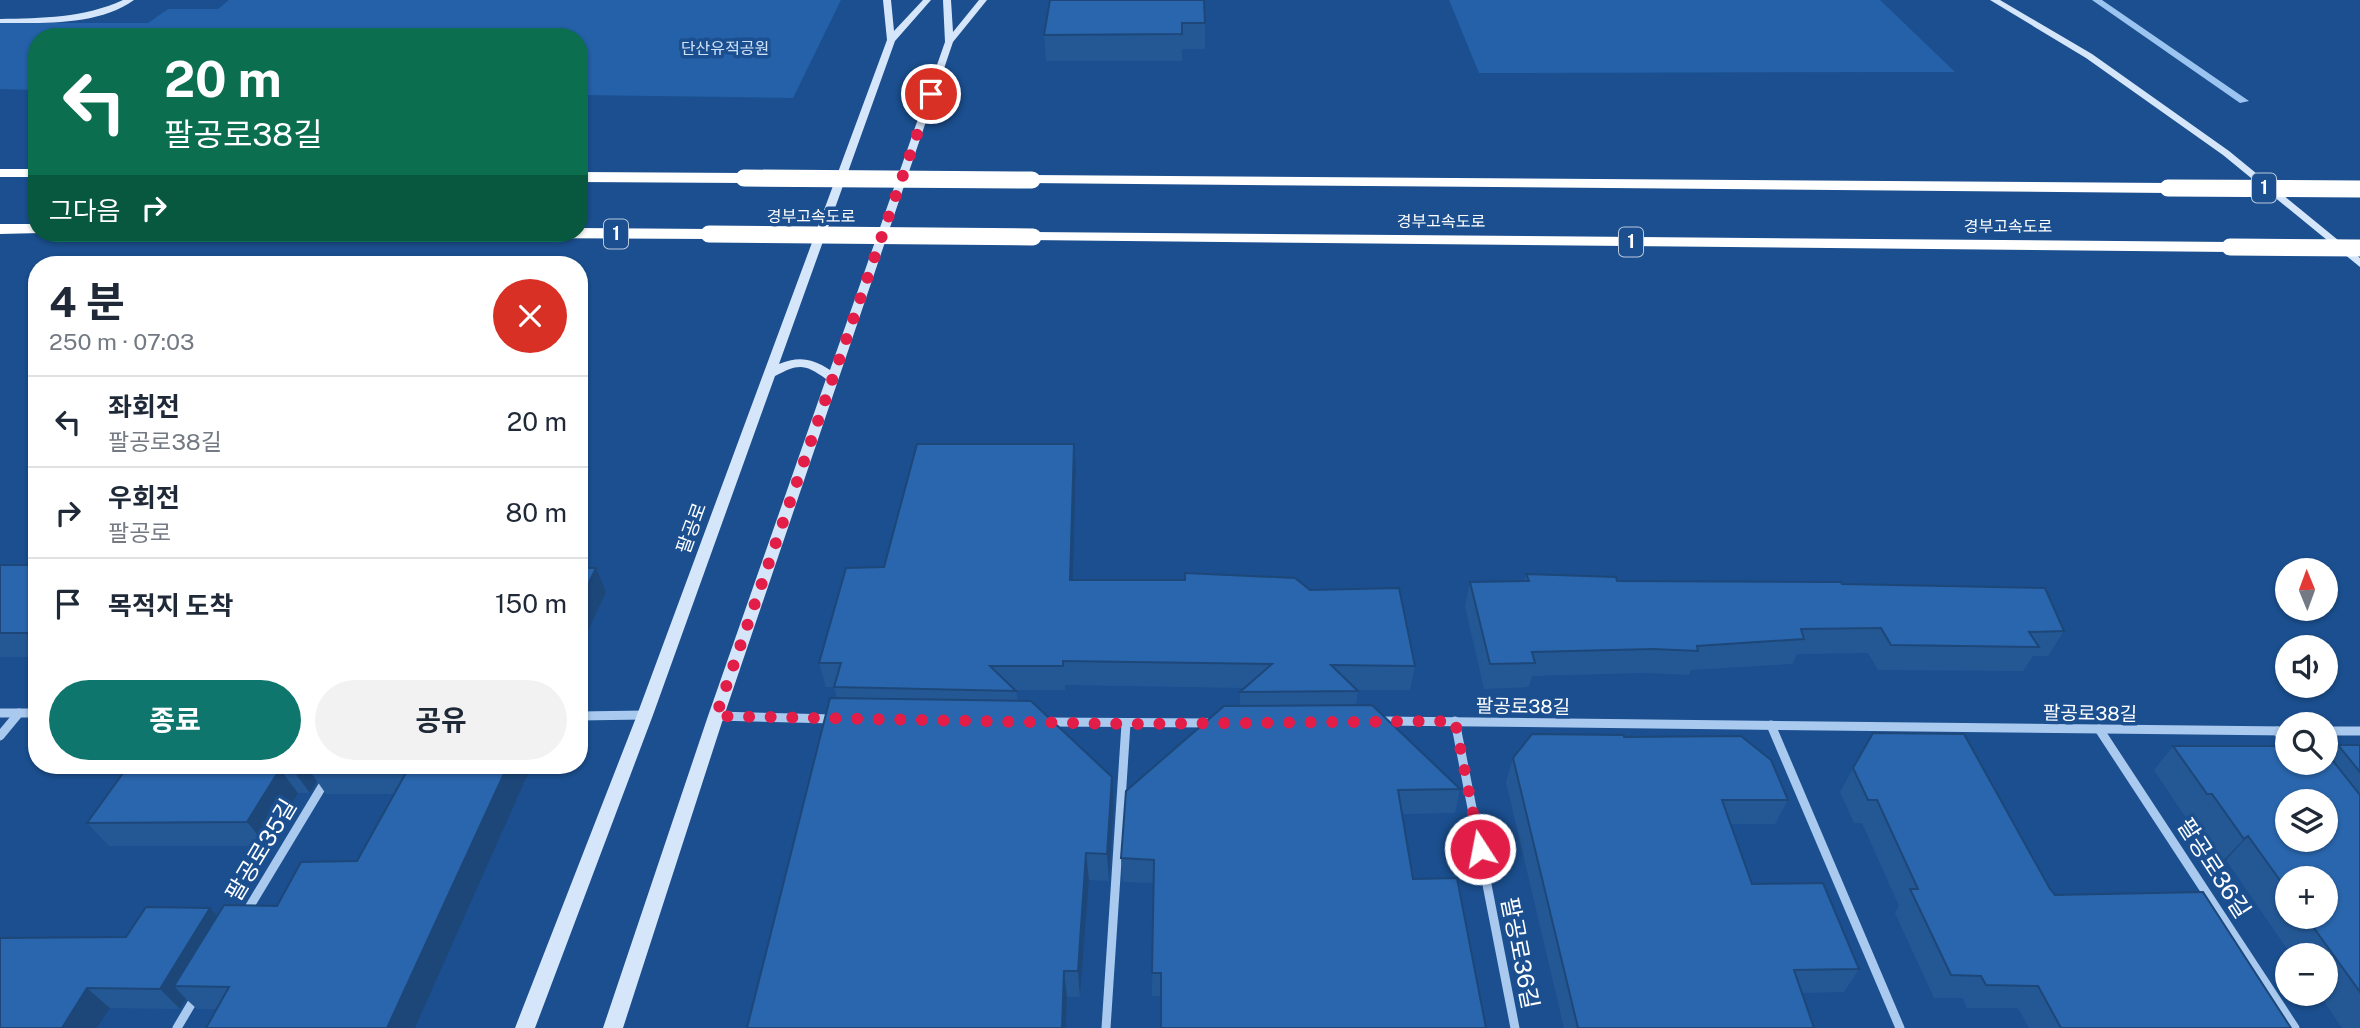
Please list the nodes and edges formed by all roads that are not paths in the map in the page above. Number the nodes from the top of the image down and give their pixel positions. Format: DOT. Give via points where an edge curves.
graph roads {
  1 [pos="130,0"];
  2 [pos="887,0"];
  3 [pos="927,0"];
  4 [pos="947,0"];
  5 [pos="983,0"];
  6 [pos="1994,0"];
  7 [pos="0,21"];
  8 [pos="891,40"];
  9 [pos="949,42"];
  10 [pos="0,173"];
  11 [pos="28,173"];
  12 [pos="588,177"];
  13 [pos="2360,189"];
  14 [pos="0,229"];
  15 [pos="28,229"];
  16 [pos="588,233"];
  17 [pos="2360,248"];
  18 [pos="2360,264"];
  19 [pos="768,375"];
  20 [pos="833,378"];
  21 [pos="0,713"];
  22 [pos="19,713"];
  23 [pos="28,713"];
  24 [pos="645,715"];
  25 [pos="588,716"];
  26 [pos="716,716"];
  27 [pos="844,719"];
  28 [pos="1455,721"];
  29 [pos="1032,722"];
  30 [pos="1373,722"];
  31 [pos="1222,723"];
  32 [pos="1126,724"];
  33 [pos="1771,725"];
  34 [pos="2099,729"];
  35 [pos="2275,731"];
  36 [pos="2338,731"];
  37 [pos="2360,731"];
  38 [pos="0,736"];
  39 [pos="330,774"];
  40 [pos="242,920"];
  41 [pos="198,992"];
  42 [pos="177,1028"];
  43 [pos="525,1028"];
  44 [pos="613,1028"];
  45 [pos="1106,1028"];
  46 [pos="1515,1028"];
  47 [pos="1900,1028"];
  48 [pos="2295,1028"];
  1 -- 7 [label="main road" via="62,20"];
  2 -- 8 [label="main road"];
  3 -- 8 [label="main road"];
  4 -- 9 [label="main road"];
  5 -- 9 [label="main road"];
  6 -- 18 [label="main road" via="2090,57 2226,153"];
  8 -- 19 [label="main road, 팔공로"];
  9 -- 20 [label="main road"];
  10 -- 11 [label="highway"];
  12 -- 13 [label="highway, 경부고속도로 / 1, bridge"];
  14 -- 15 [label="highway"];
  16 -- 17 [label="highway, 경부고속도로 / 1, bridge"];
  19 -- 20 [label="main road" via="792,362 813,363"];
  19 -- 24 [label="main road, 팔공로"];
  20 -- 26 [label="main road"];
  21 -- 22 [label="street"];
  22 -- 23 [label="street"];
  22 -- 38 [label="street"];
  24 -- 25 [label="street"];
  24 -- 43 [label="main road, 팔공로"];
  26 -- 27 [label="street"];
  26 -- 44 [label="main road"];
  28 -- 30 [label="street, 팔공로38길"];
  28 -- 33 [label="street, 팔공로38길"];
  28 -- 46 [label="street, 팔공로36길"];
  29 -- 32 [label="street"];
  31 -- 32 [label="street"];
  32 -- 45 [label="street"];
  33 -- 34 [label="street, 팔공로38길"];
  33 -- 47 [label="street"];
  34 -- 35 [label="street, 팔공로38길"];
  34 -- 48 [label="street, 팔공로36길"];
  36 -- 37 [label="street"];
  39 -- 40 [label="street, 팔공로35길"];
  41 -- 42 [label="street"];
}
